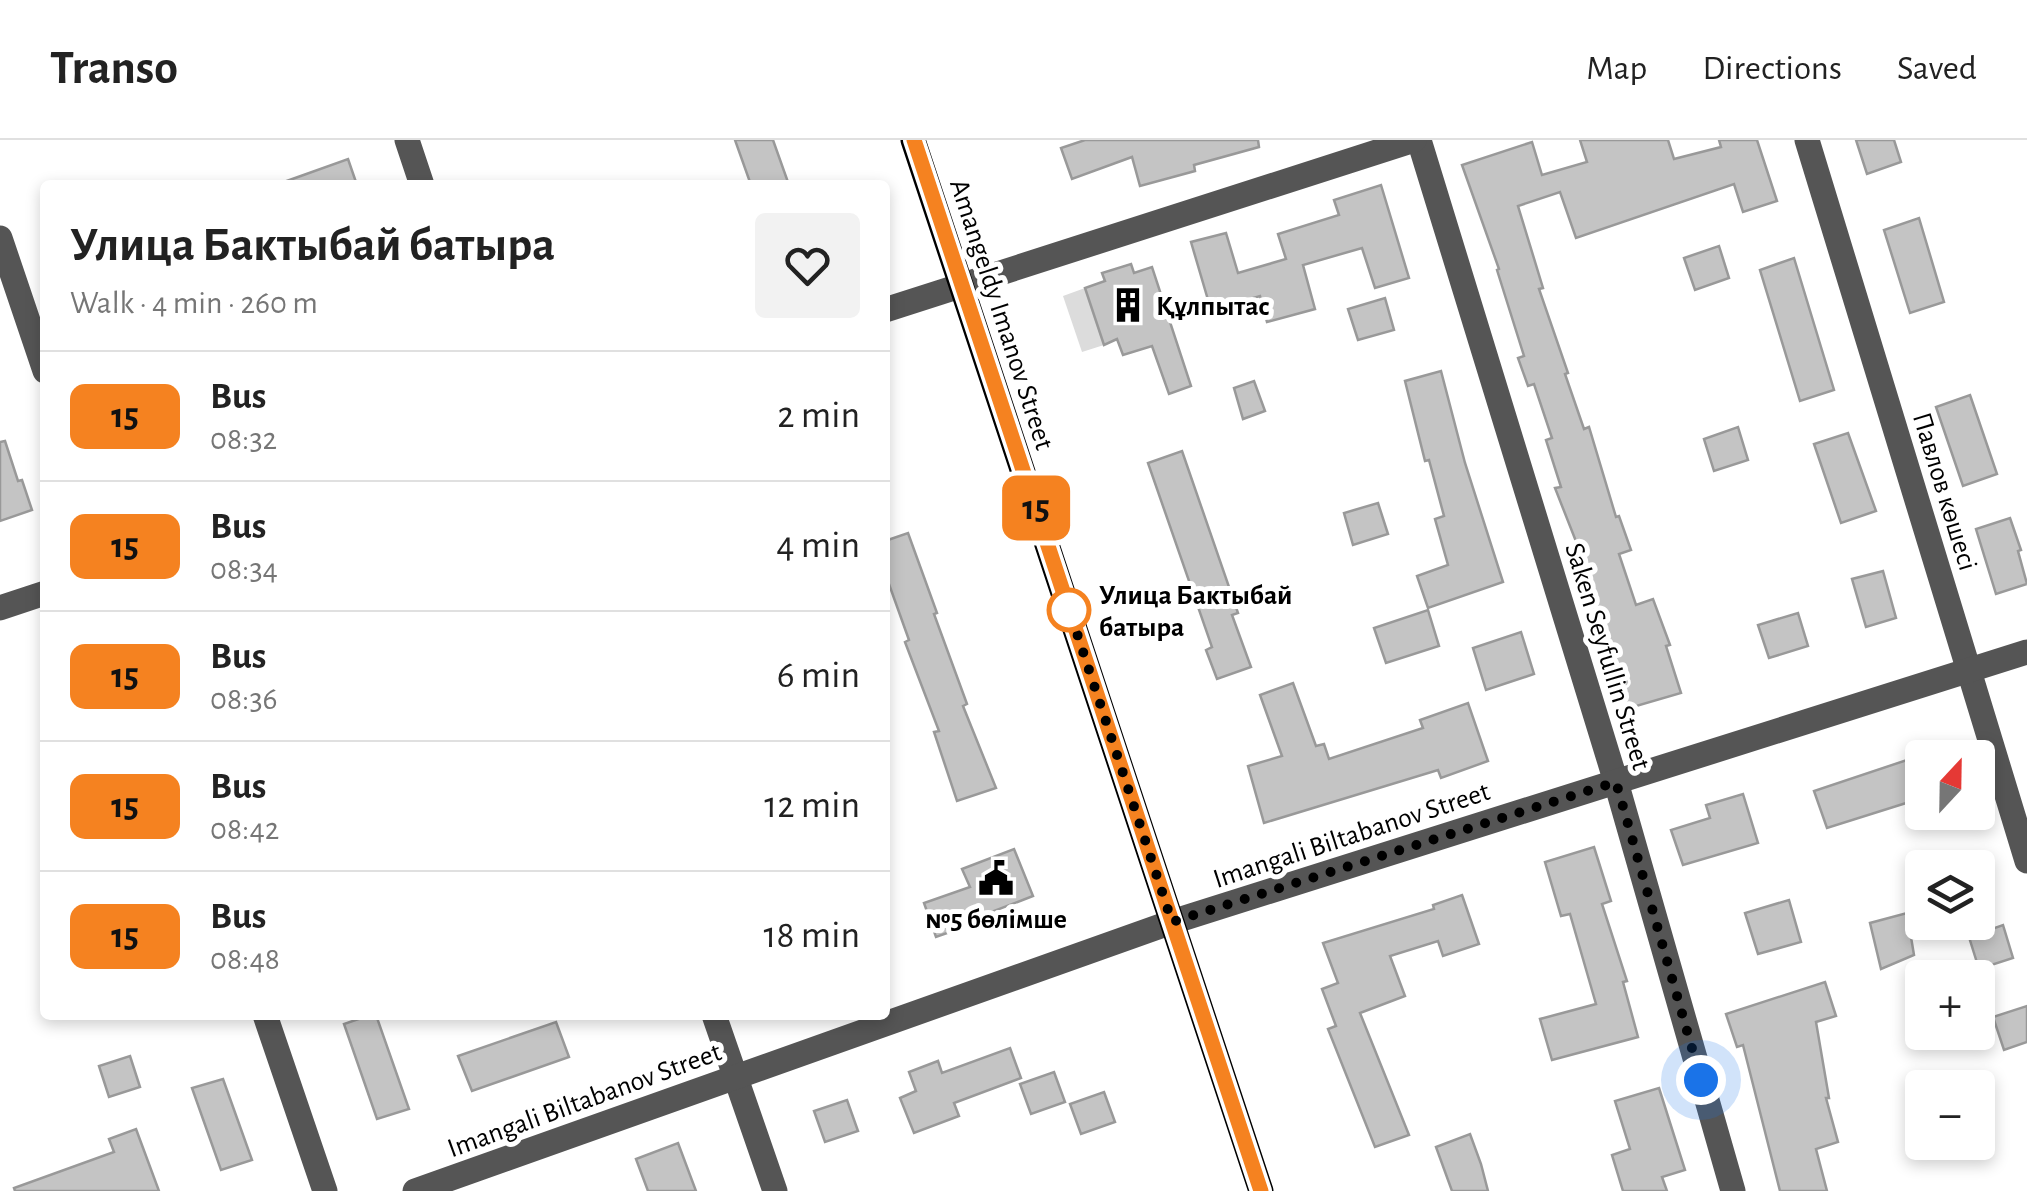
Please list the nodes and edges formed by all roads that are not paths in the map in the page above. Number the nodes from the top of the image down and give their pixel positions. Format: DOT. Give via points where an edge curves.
graph roads {
  1 [pos="407,140"];
  2 [pos="914,140"];
  3 [pos="1416,140"];
  4 [pos="1807,140"];
  5 [pos="420,180"];
  6 [pos="0,238"];
  7 [pos="962,284"];
  8 [pos="890,308"];
  9 [pos="40,355"];
  10 [pos="40,594"];
  11 [pos="0,608"];
  12 [pos="2027,652"];
  13 [pos="1970,670"];
  14 [pos="1616,782"];
  15 [pos="2027,861"];
  16 [pos="1172,922"];
  17 [pos="267,1020"];
  18 [pos="716,1020"];
  19 [pos="736,1077"];
  20 [pos="325,1191"];
  21 [pos="415,1191"];
  22 [pos="775,1191"];
  23 [pos="1261,1191"];
  24 [pos="1733,1191"];
  1 -- 5 [label="street"];
  2 -- 7 [label="main road, Amangeldy Imanov Street"];
  3 -- 7 [label="street"];
  3 -- 14 [label="street, Saken Seyfullin Street"];
  4 -- 13 [label="street, Павлов көшесі"];
  6 -- 9 [label="street"];
  7 -- 8 [label="street"];
  7 -- 16 [label="main road, Amangeldy Imanov Street"];
  10 -- 11 [label="street"];
  12 -- 13 [label="street, Imangali Biltabanov Street"];
  13 -- 14 [label="street, Imangali Biltabanov Street"];
  13 -- 15 [label="street, Павлов көшесі"];
  14 -- 16 [label="street, Imangali Biltabanov Street"];
  14 -- 24 [label="street, Saken Seyfullin Street"];
  16 -- 19 [label="street, Imangali Biltabanov Street"];
  16 -- 23 [label="main road, Amangeldy Imanov Street"];
  17 -- 20 [label="street"];
  18 -- 19 [label="street"];
  19 -- 21 [label="street, Imangali Biltabanov Street"];
  19 -- 22 [label="street"];
}
